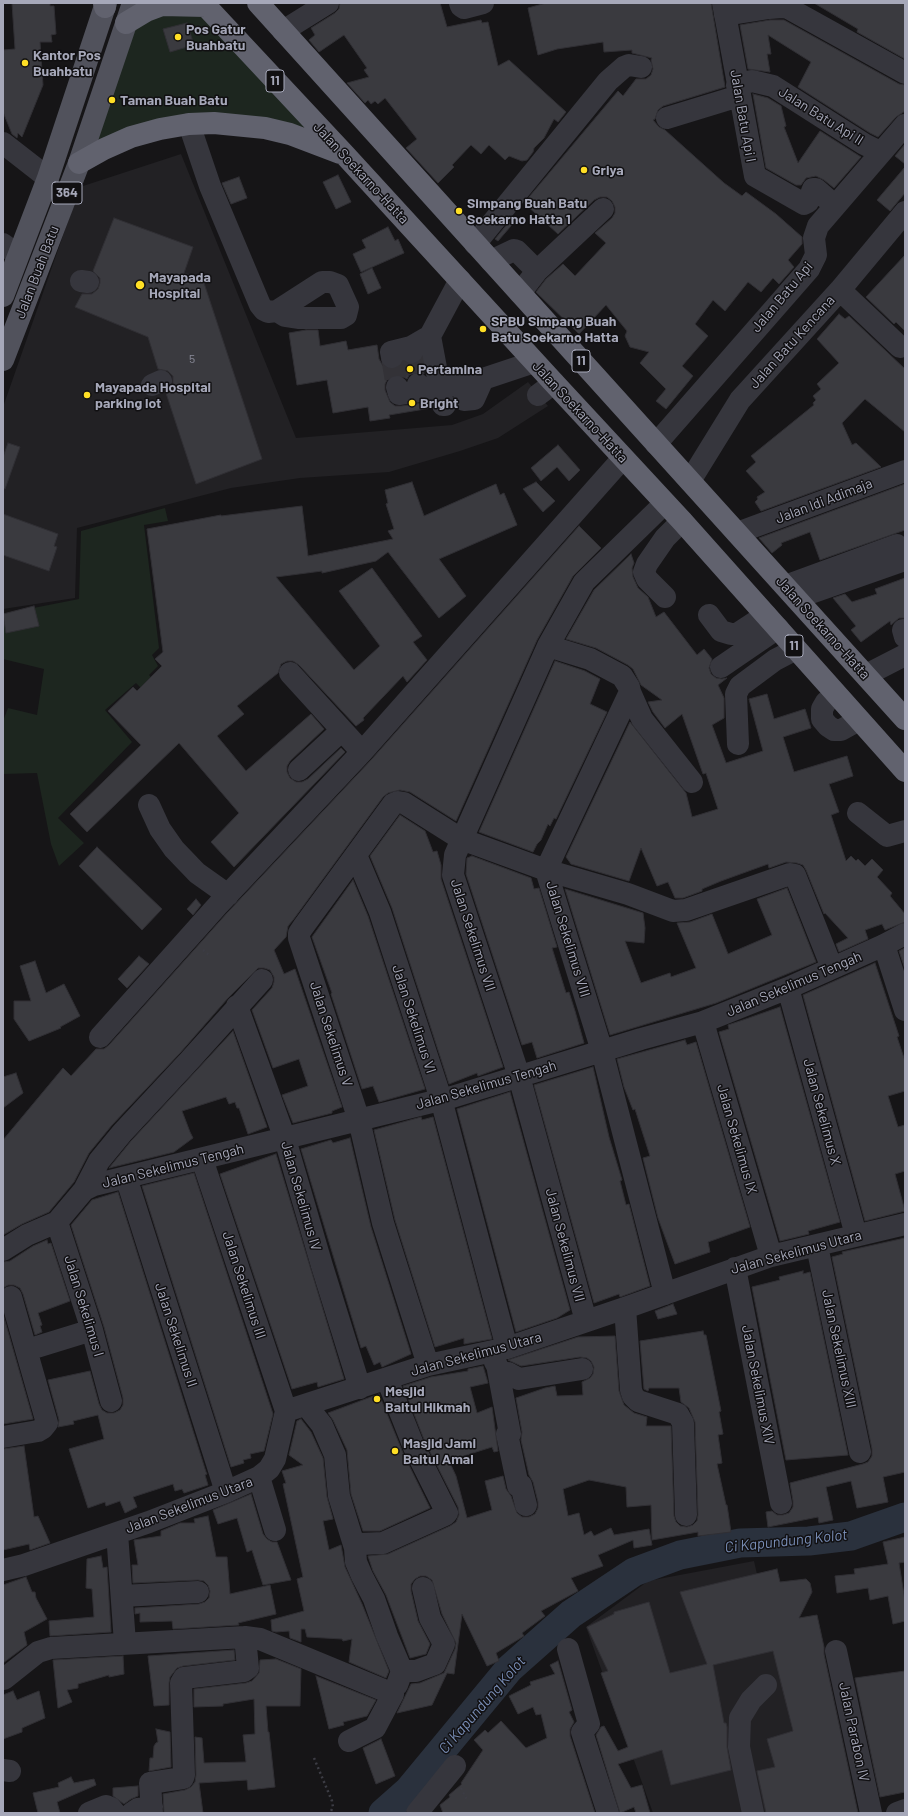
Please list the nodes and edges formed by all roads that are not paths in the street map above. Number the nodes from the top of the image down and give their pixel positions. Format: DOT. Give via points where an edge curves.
graph roads {
  1 [pos="133,3"];
  2 [pos="258,3"];
  3 [pos="328,3"];
  4 [pos="460,3"];
  5 [pos="483,3"];
  6 [pos="105,4"];
  7 [pos="204,5"];
  8 [pos="724,9"];
  9 [pos="126,23"];
  10 [pos="283,31"];
  11 [pos="641,67"];
  12 [pos="905,73"];
  13 [pos="738,91"];
  14 [pos="667,118"];
  15 [pos="189,124"];
  16 [pos="905,125"];
  17 [pos="3,143"];
  18 [pos="880,152"];
  19 [pos="345,155"];
  20 [pos="79,163"];
  21 [pos="48,178"];
  22 [pos="834,205"];
  23 [pos="602,208"];
  24 [pos="905,212"];
  25 [pos="475,244"];
  26 [pos="11,250"];
  27 [pos="491,261"];
  28 [pos="537,271"];
  29 [pos="460,280"];
  30 [pos="840,290"];
  31 [pos="520,293"];
  32 [pos="3,296"];
  33 [pos="277,311"];
  34 [pos="430,336"];
  35 [pos="900,347"];
  36 [pos="405,352"];
  37 [pos="3,360"];
  38 [pos="534,362"];
  39 [pos="656,444"];
  40 [pos="623,458"];
  41 [pos="901,469"];
  42 [pos="690,480"];
  43 [pos="665,503"];
  44 [pos="682,521"];
  45 [pos="737,533"];
  46 [pos="901,553"];
  47 [pos="790,592"];
  48 [pos="666,597"];
  49 [pos="709,615"];
  50 [pos="772,622"];
  51 [pos="548,646"];
  52 [pos="796,649"];
  53 [pos="905,655"];
  54 [pos="721,667"];
  55 [pos="290,674"];
  56 [pos="866,675"];
  57 [pos="630,692"];
  58 [pos="905,719"];
  59 [pos="341,731"];
  60 [pos="738,744"];
  61 [pos="362,752"];
  62 [pos="299,770"];
  63 [pos="905,771"];
  64 [pos="692,782"];
  65 [pos="149,805"];
  66 [pos="858,813"];
  67 [pos="905,830"];
  68 [pos="461,839"];
  69 [pos="356,855"];
  70 [pos="546,870"];
  71 [pos="228,896"];
  72 [pos="905,934"];
  73 [pos="884,945"];
  74 [pos="832,968"];
  75 [pos="262,980"];
  76 [pos="788,988"];
  77 [pos="237,1006"];
  78 [pos="905,1010"];
  79 [pos="704,1022"];
  80 [pos="100,1037"];
  81 [pos="602,1051"];
  82 [pos="518,1076"];
  83 [pos="440,1099"];
  84 [pos="359,1120"];
  85 [pos="284,1139"];
  86 [pos="202,1159"];
  87 [pos="126,1178"];
  88 [pos="84,1190"];
  89 [pos="61,1217"];
  90 [pos="905,1224"];
  91 [pos="856,1235"];
  92 [pos="817,1246"];
  93 [pos="3,1250"];
  94 [pos="771,1256"];
  95 [pos="735,1268"];
  96 [pos="665,1294"];
  97 [pos="11,1297"];
  98 [pos="625,1308"];
  99 [pos="586,1321"];
  100 [pos="92,1330"];
  101 [pos="27,1350"];
  102 [pos="499,1356"];
  103 [pos="428,1365"];
  104 [pos="582,1369"];
  105 [pos="387,1379"];
  106 [pos="360,1388"];
  107 [pos="111,1402"];
  108 [pos="296,1408"];
  109 [pos="3,1437"];
  110 [pos="860,1452"];
  111 [pos="259,1477"];
  112 [pos="226,1492"];
  113 [pos="781,1503"];
  114 [pos="526,1505"];
  115 [pos="686,1515"];
  116 [pos="275,1530"];
  117 [pos="117,1533"];
  118 [pos="355,1548"];
  119 [pos="3,1570"];
  120 [pos="423,1588"];
  121 [pos="198,1592"];
  122 [pos="122,1596"];
  123 [pos="245,1637"];
  124 [pos="125,1643"];
  125 [pos="568,1649"];
  126 [pos="836,1651"];
  127 [pos="402,1671"];
  128 [pos="4,1679"];
  129 [pos="766,1685"];
  130 [pos="393,1694"];
  131 [pos="349,1741"];
  132 [pos="457,1774"];
  133 [pos="905,1810"];
  134 [pos="145,1811"];
  135 [pos="89,1813"];
  136 [pos="116,1813"];
  137 [pos="417,1813"];
  138 [pos="608,1813"];
  139 [pos="753,1813"];
  140 [pos="871,1813"];
  141 [pos="897,1813"];
  1 -- 9 [label="main road, Jalan Buah Batu / 364"];
  2 -- 10 [label="highway, Jalan Soekarno-Hatta / 11"];
  3 -- 10 [label="street"];
  4 -- 5 [label="street" via="464,8"];
  6 -- 21 [label="main road, Jalan Buah Batu / 364"];
  7 -- 9 [label="highway" via="162,5"];
  7 -- 19 [label="highway, Jalan Soekarno-Hatta / 11"];
  8 -- 12 [label="street" via="782,6 788,8"];
  8 -- 13 [label="street, Jalan Batu Api I"];
  9 -- 20 [label="main road, Jalan Buah Batu / 364"];
  10 -- 25 [label="highway, Jalan Soekarno-Hatta / 11"];
  11 -- 25 [label="street" via="624,67 608,81"];
  13 -- 14 [label="street, Jalan Batu Api II"];
  13 -- 18 [label="street, Jalan Batu Api II" via="752,81 773,86"];
  13 -- 22 [label="street, Jalan Batu Api I" via="755,176 804,204 816,188"];
  15 -- 19 [label="highway" via="214,123 265,128 290,134"];
  15 -- 20 [label="highway" via="131,138"];
  15 -- 33 [label="street" via="210,186 260,305 268,312"];
  16 -- 18 [label="street, Jalan Batu Api"];
  17 -- 21 [label="street"];
  18 -- 22 [label="street, Jalan Batu Api"];
  19 -- 29 [label="highway, Jalan Soekarno-Hatta / 11"];
  20 -- 37 [label="main road, Jalan Buah Batu / 364"];
  21 -- 26 [label="main road, Jalan Buah Batu / 364"];
  22 -- 39 [label="street, Jalan Batu Api" via="818,226 814,238 816,255 809,269"];
  23 -- 28 [label="street"];
  24 -- 30 [label="street, Jalan Batu Kencana"];
  25 -- 27 [label="highway, Jalan Soekarno-Hatta / 11"];
  26 -- 32 [label="main road, Jalan Buah Batu / 364"];
  27 -- 28 [label="street" via="517,250"];
  27 -- 31 [label="highway, Jalan Soekarno-Hatta / 11"];
  28 -- 31 [label="street"];
  29 -- 34 [label="street"];
  29 -- 38 [label="highway, Jalan Soekarno-Hatta / 11"];
  30 -- 35 [label="street"];
  30 -- 42 [label="street, Jalan Batu Kencana" via="740,400"];
  31 -- 39 [label="highway, Jalan Soekarno-Hatta / 11"];
  34 -- 36 [label="street"];
  34 -- 38 [label="street" via="431,392 483,379"];
  38 -- 40 [label="highway, Jalan Soekarno-Hatta / 11" via="546,389"];
  39 -- 42 [label="highway, Jalan Soekarno-Hatta / 11"];
  40 -- 43 [label="highway, Jalan Soekarno-Hatta / 11"];
  40 -- 61 [label="street"];
  41 -- 45 [label="street, Jalan Idi Adimaja"];
  42 -- 45 [label="highway, Jalan Soekarno-Hatta / 11"];
  43 -- 44 [label="highway, Jalan Soekarno-Hatta / 11"];
  43 -- 51 [label="street, Jalan Sekelimus VII" via="584,582"];
  44 -- 48 [label="street" via="665,538 644,572 647,579"];
  44 -- 50 [label="highway, Jalan Soekarno-Hatta / 11"];
  45 -- 47 [label="highway, Jalan Soekarno-Hatta / 11"];
  46 -- 47 [label="street"];
  47 -- 56 [label="highway, Jalan Soekarno-Hatta / 11"];
  49 -- 50 [label="street" via="721,631 731,634"];
  50 -- 52 [label="highway, Jalan Soekarno-Hatta / 11"];
  50 -- 54 [label="street"];
  51 -- 57 [label="street" via="597,662 622,676 630,687"];
  51 -- 68 [label="street, Jalan Sekelimus VII"];
  52 -- 60 [label="street" via="775,660 740,686 736,694"];
  52 -- 63 [label="highway, Jalan Soekarno-Hatta / 11"];
  53 -- 56 [label="street"];
  55 -- 59 [label="street"];
  56 -- 58 [label="highway, Jalan Soekarno-Hatta / 11"];
  57 -- 64 [label="street" via="642,719"];
  57 -- 70 [label="street, Jalan Sekelimus VIII"];
  59 -- 61 [label="street"];
  59 -- 62 [label="street"];
  61 -- 71 [label="street"];
  65 -- 71 [label="street" via="160,829 174,848 197,873"];
  66 -- 67 [label="street" via="887,836"];
  68 -- 69 [label="street, Jalan Sekelimus V" via="404,803 398,802 393,804"];
  68 -- 70 [label="street"];
  68 -- 82 [label="street, Jalan Sekelimus VII" via="455,855 453,875"];
  69 -- 83 [label="street, Jalan Sekelimus VI" via="380,912"];
  69 -- 84 [label="street, Jalan Sekelimus V" via="299,933 299,938"];
  70 -- 74 [label="street" via="628,894 673,911 686,910 790,874 795,875"];
  70 -- 81 [label="street, Jalan Sekelimus VIII"];
  71 -- 80 [label="street"];
  72 -- 73 [label="street, Jalan Sekelimus Tengah"];
  73 -- 74 [label="street, Jalan Sekelimus Tengah"];
  73 -- 78 [label="street"];
  74 -- 76 [label="street, Jalan Sekelimus Tengah"];
  75 -- 77 [label="street"];
  76 -- 79 [label="street, Jalan Sekelimus Tengah"];
  76 -- 91 [label="street, Jalan Sekelimus X"];
  77 -- 85 [label="street, Jalan Sekelimus IV"];
  77 -- 88 [label="street" via="190,1061 122,1133 99,1161"];
  79 -- 81 [label="street, Jalan Sekelimus Tengah"];
  79 -- 94 [label="street, Jalan Sekelimus IX"];
  81 -- 82 [label="street, Jalan Sekelimus Tengah"];
  81 -- 96 [label="street, Jalan Sekelimus VIII"];
  82 -- 83 [label="street, Jalan Sekelimus Tengah"];
  82 -- 99 [label="street, Jalan Sekelimus VII"];
  83 -- 84 [label="street, Jalan Sekelimus Tengah"];
  83 -- 102 [label="street, Jalan Sekelimus VI"];
  84 -- 85 [label="street, Jalan Sekelimus Tengah"];
  84 -- 103 [label="street, Jalan Sekelimus V" via="383,1223"];
  85 -- 86 [label="street, Jalan Sekelimus Tengah"];
  85 -- 106 [label="street, Jalan Sekelimus IV"];
  86 -- 87 [label="street, Jalan Sekelimus Tengah"];
  86 -- 108 [label="street, Jalan Sekelimus III"];
  87 -- 88 [label="street, Jalan Sekelimus Tengah" via="94,1185"];
  87 -- 112 [label="street, Jalan Sekelimus II"];
  88 -- 89 [label="street, Jalan Sekelimus Tengah"];
  89 -- 93 [label="street"];
  89 -- 100 [label="street, Jalan Sekelimus I"];
  90 -- 91 [label="street, Jalan Sekelimus Utara"];
  91 -- 92 [label="street, Jalan Sekelimus Utara"];
  92 -- 94 [label="street, Jalan Sekelimus Utara"];
  92 -- 110 [label="street, Jalan Sekelimus XIII"];
  94 -- 95 [label="street, Jalan Sekelimus Utara"];
  95 -- 96 [label="street, Jalan Sekelimus Utara"];
  95 -- 113 [label="street, Jalan Sekelimus XIV"];
  96 -- 98 [label="street, Jalan Sekelimus Utara"];
  97 -- 101 [label="street"];
  98 -- 99 [label="street, Jalan Sekelimus Utara"];
  98 -- 115 [label="street" via="633,1396 638,1401 678,1414 683,1423"];
  99 -- 102 [label="street, Jalan Sekelimus Utara"];
  100 -- 101 [label="street"];
  100 -- 107 [label="street, Jalan Sekelimus I"];
  101 -- 109 [label="street" via="47,1423 38,1431"];
  102 -- 103 [label="street, Jalan Sekelimus Utara"];
  102 -- 104 [label="street" via="501,1373 508,1373 519,1379"];
  102 -- 114 [label="street, Jalan Sekelimus VI" via="510,1434 507,1434 518,1486 521,1485"];
  103 -- 105 [label="street, Jalan Sekelimus Utara"];
  105 -- 106 [label="street, Jalan Sekelimus Utara"];
  105 -- 118 [label="street" via="414,1447 447,1513 383,1543 360,1544"];
  106 -- 108 [label="street, Jalan Sekelimus Utara"];
  108 -- 111 [label="street, Jalan Sekelimus Utara" via="276,1458"];
  108 -- 118 [label="street" via="322,1425 335,1455 339,1496"];
  111 -- 112 [label="street, Jalan Sekelimus Utara"];
  111 -- 116 [label="street"];
  112 -- 117 [label="street, Jalan Sekelimus Utara"];
  117 -- 119 [label="street, Jalan Sekelimus Utara"];
  117 -- 122 [label="street"];
  118 -- 127 [label="street" via="359,1569 374,1599"];
  120 -- 127 [label="street" via="430,1618 444,1644 435,1664 416,1671"];
  121 -- 122 [label="street"];
  122 -- 124 [label="street"];
  123 -- 124 [label="street"];
  123 -- 130 [label="street" via="260,1639"];
  123 -- 134 [label="street" via="248,1668 244,1671 184,1678 181,1683 184,1775 182,1778 150,1783"];
  124 -- 128 [label="street" via="51,1648 38,1652"];
  125 -- 138 [label="street" via="589,1724 582,1732"];
  126 -- 140 [label="street, Jalan Parabon IV"];
  127 -- 130 [label="street"];
  129 -- 139 [label="street" via="751,1700 740,1718 739,1747"];
  130 -- 131 [label="street" via="375,1728"];
  132 -- 137 [label="street"];
  133 -- 141 [label="street"];
  135 -- 136 [label="street" via="106,1806"];
}
